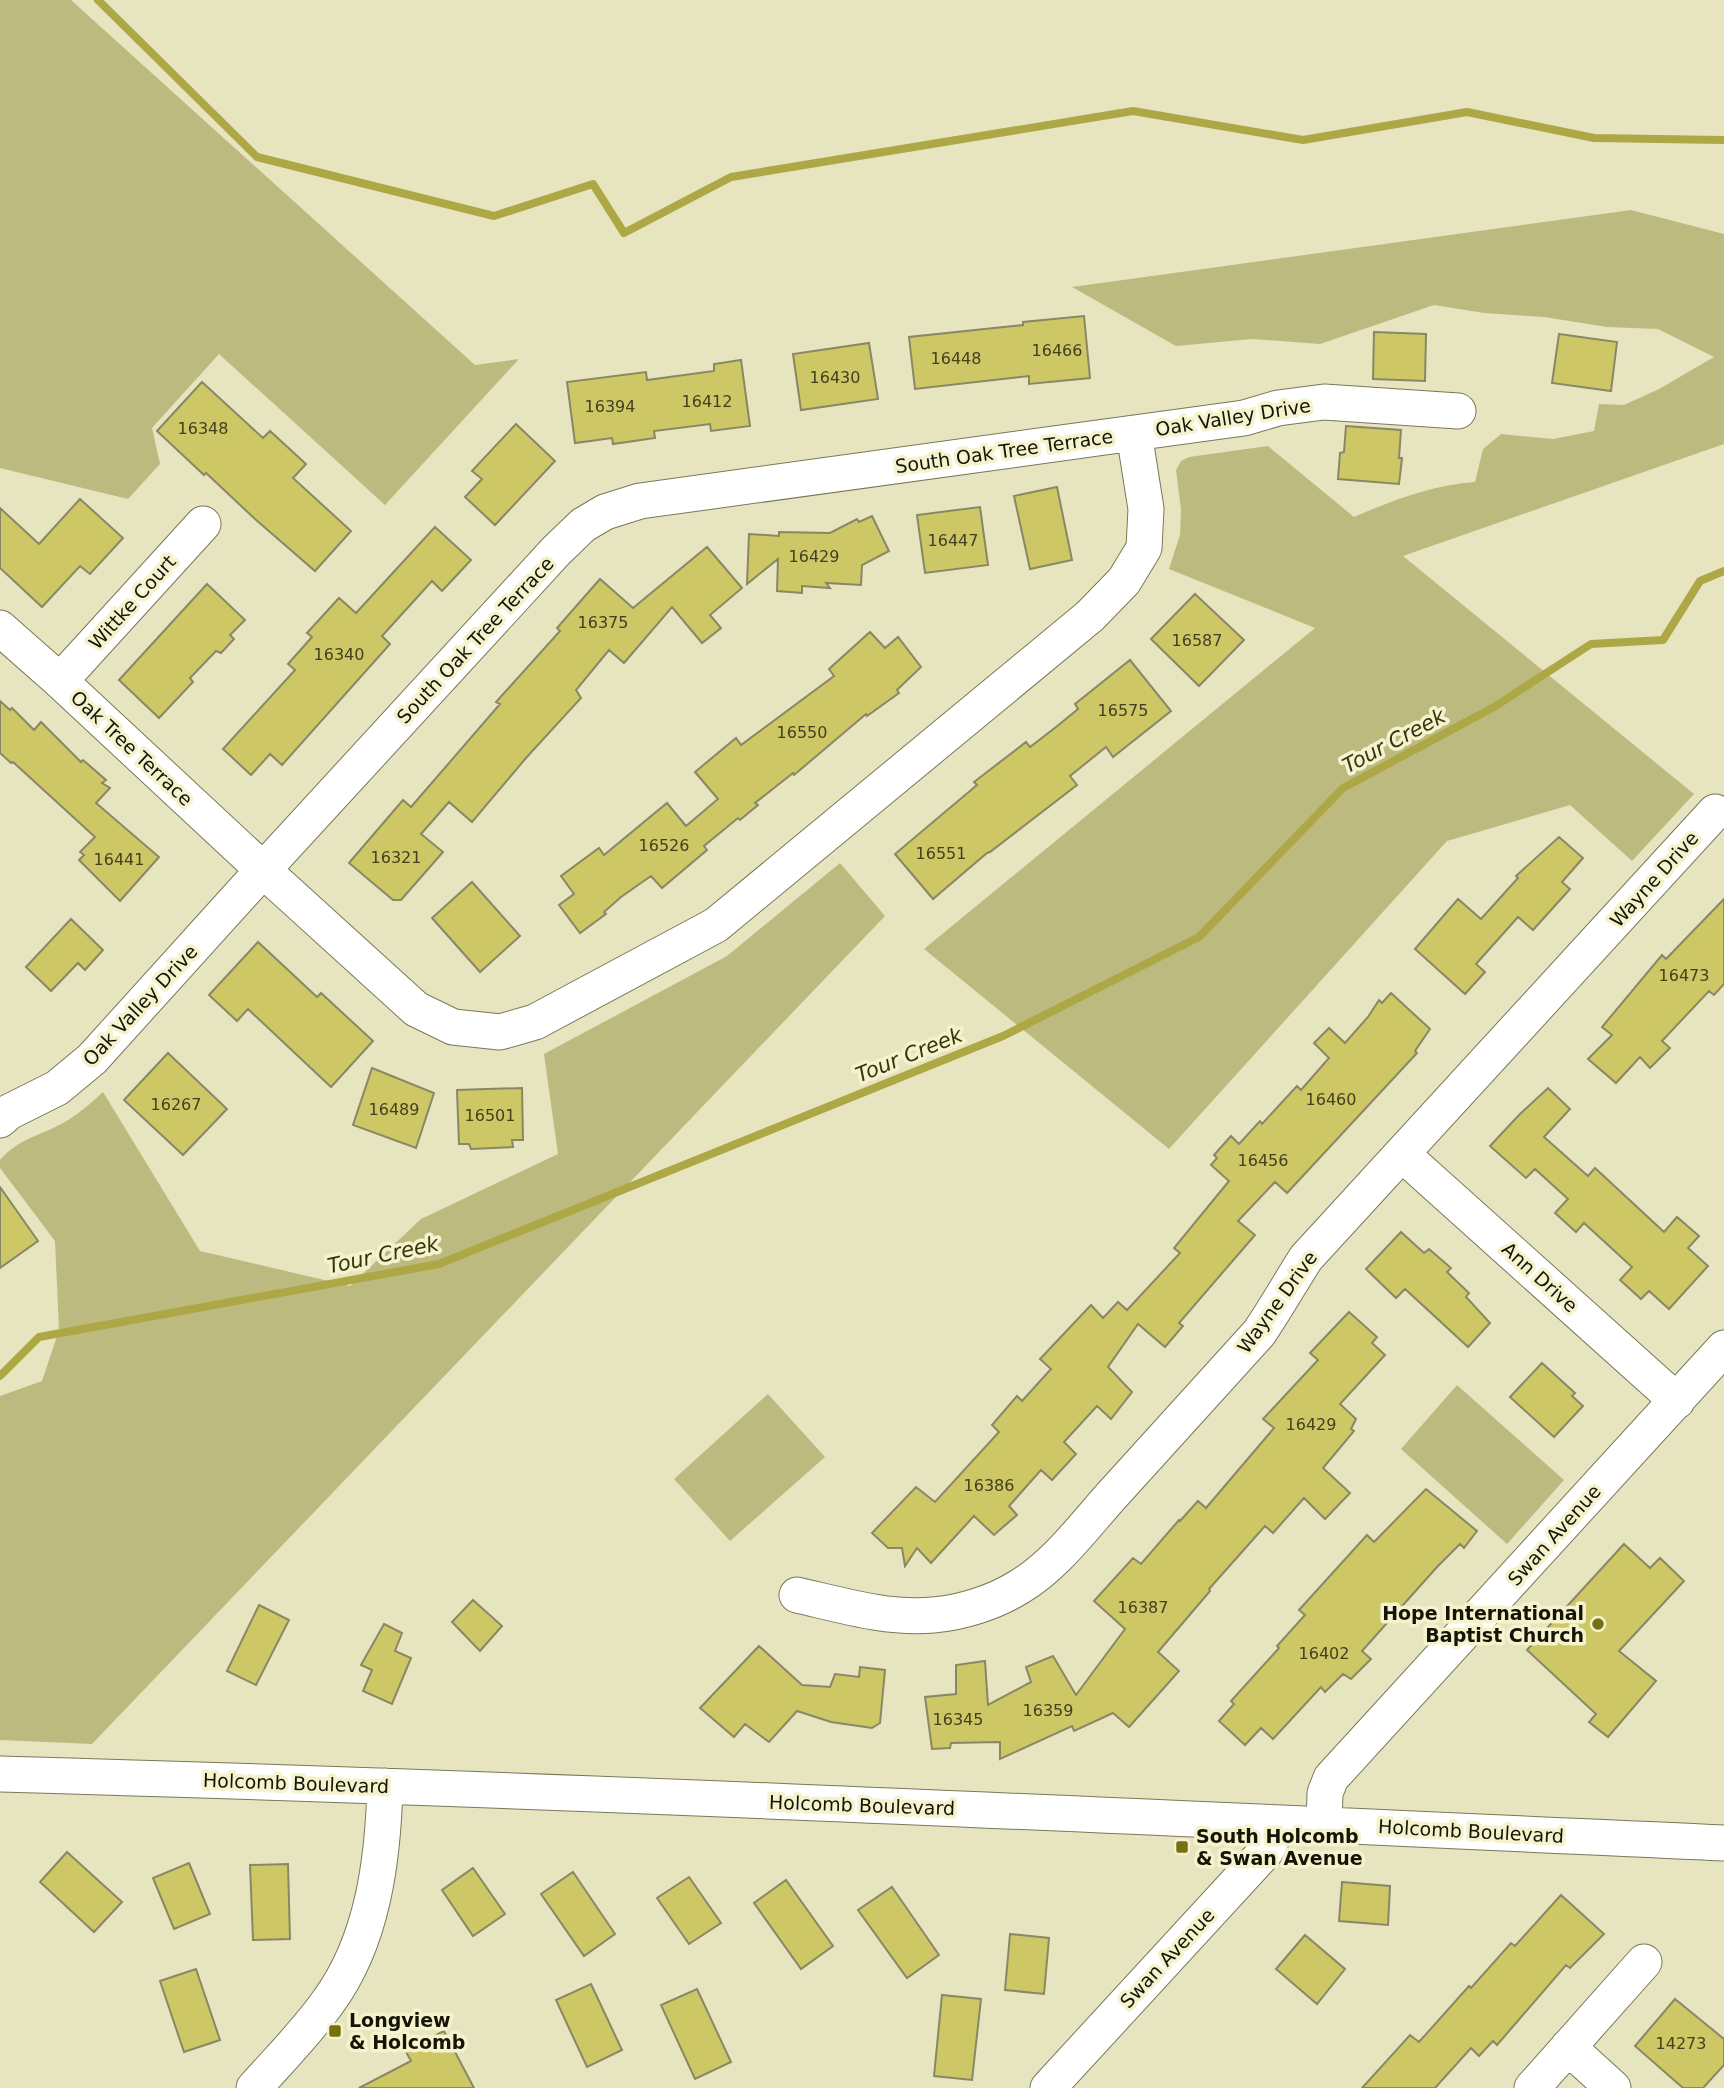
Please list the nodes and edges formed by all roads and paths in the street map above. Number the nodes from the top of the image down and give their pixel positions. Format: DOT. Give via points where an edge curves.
graph roads {
  1 [pos="1458,411"];
  2 [pos="1134,433"];
  3 [pos="203,524"];
  4 [pos="0,628"];
  5 [pos="60,681"];
  6 [pos="1715,812"];
  7 [pos="263,870"];
  8 [pos="0,1120"];
  9 [pos="1402,1154"];
  10 [pos="1724,1348"];
  11 [pos="1678,1401"];
  12 [pos="797,1595"];
  13 [pos="0,1774"];
  14 [pos="385,1786"];
  15 [pos="1277,1823"];
  16 [pos="1324,1825"];
  17 [pos="1724,1843"];
  18 [pos="1644,1962"];
  19 [pos="1568,2047"];
  20 [pos="254,2088"];
  21 [pos="1048,2088"];
  22 [pos="1532,2088"];
  23 [pos="1613,2088"];
  1 -- 2 [label="street, Oak Valley Drive" via="1324,402"];
  2 -- 7 [label="street, South Oak Tree Terrace" via="640,501 606,512 583,525 556,551"];
  2 -- 7 [label="street, South Oak Tree Terrace" via="1146,509 1144,548 1124,581 1090,616 716,925 535,1022 500,1032 453,1027 416,1009"];
  3 -- 5 [label="street, Wittke Court"];
  4 -- 5 [label="street, Oak Tree Terrace"];
  5 -- 7 [label="street, Oak Tree Terrace"];
  6 -- 9 [label="street, Wayne Drive"];
  7 -- 8 [label="street, Oak Valley Drive" via="92,1059 57,1088"];
  9 -- 11 [label="street, Ann Drive"];
  9 -- 12 [label="street, Wayne Drive" via="1306,1258 1259,1333 1076,1535 1018,1588 933,1615 875,1613"];
  10 -- 11 [label="street, Swan Avenue"];
  11 -- 16 [label="street, Swan Avenue" via="1331,1778 1325,1793"];
  13 -- 14 [label="street, Holcomb Boulevard"];
  14 -- 15 [label="street, Holcomb Boulevard"];
  14 -- 20 [label="street" via="377,1869 363,1935 328,2003"];
  15 -- 16 [label="street, Holcomb Boulevard"];
  15 -- 21 [label="street, Swan Avenue" via="1266,1850"];
  16 -- 17 [label="street, Holcomb Boulevard"];
  18 -- 19 [label="street"];
  19 -- 22 [label="street"];
  19 -- 23 [label="street"];
}
